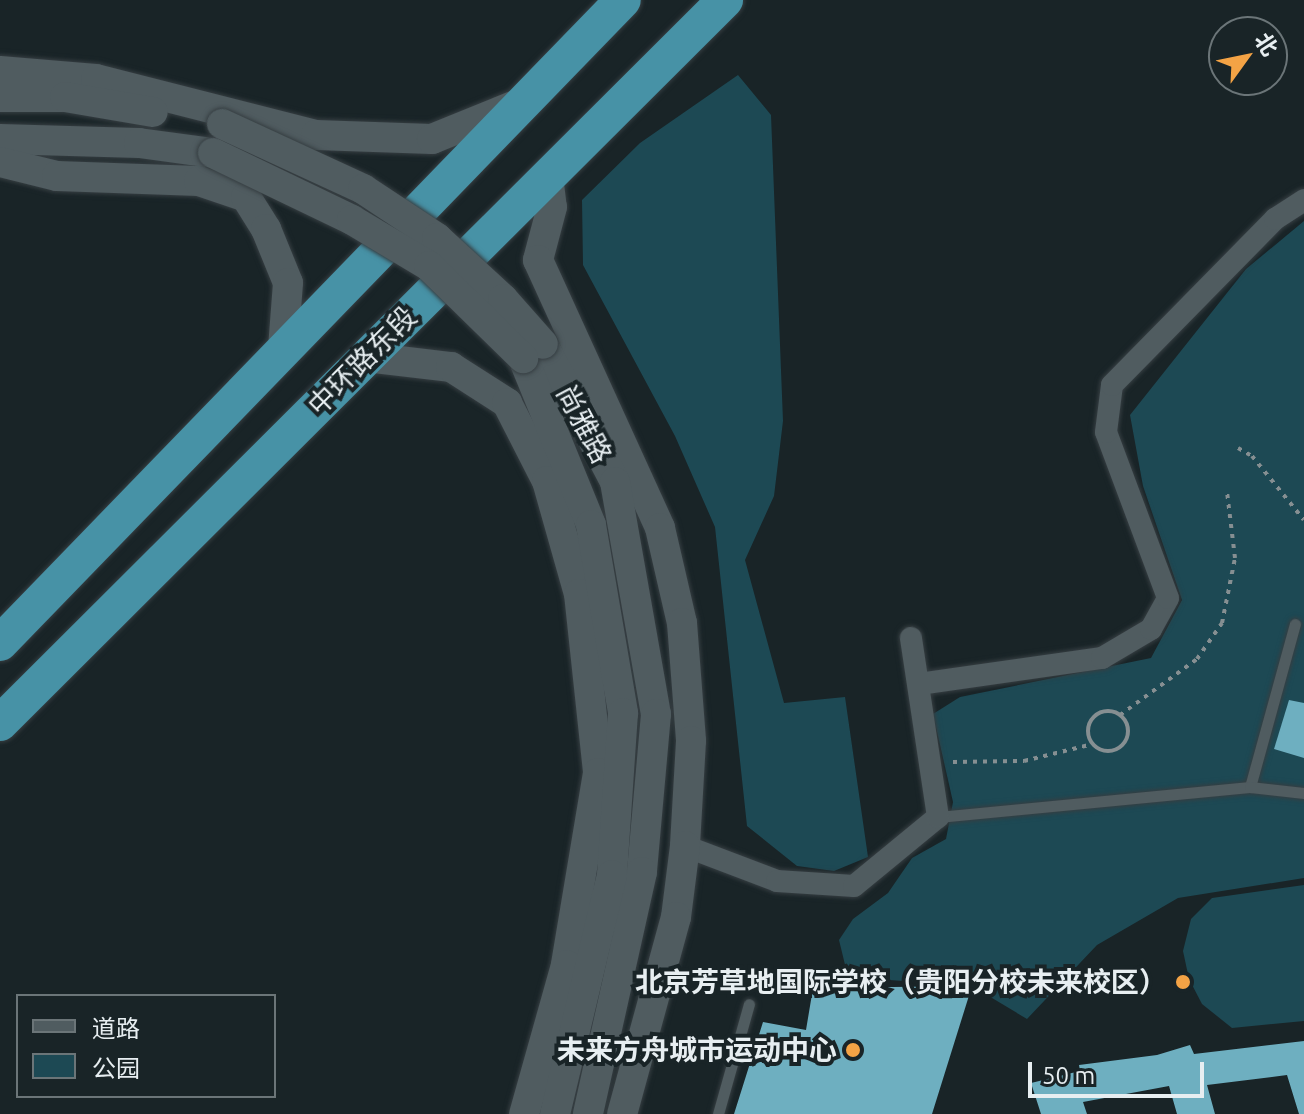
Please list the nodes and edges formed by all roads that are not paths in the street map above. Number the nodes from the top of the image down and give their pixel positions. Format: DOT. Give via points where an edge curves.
graph roads {
  1 [pos="623,0"];
  2 [pos="725,0"];
  3 [pos="0,71"];
  4 [pos="0,97"];
  5 [pos="518,104"];
  6 [pos="0,139"];
  7 [pos="0,162"];
  8 [pos="548,176"];
  9 [pos="1304,200"];
  10 [pos="283,348"];
  11 [pos="533,351"];
  12 [pos="366,357"];
  13 [pos="1295,624"];
  14 [pos="911,638"];
  15 [pos="0,643"];
  16 [pos="919,684"];
  17 [pos="0,723"];
  18 [pos="1250,787"];
  19 [pos="1304,793"];
  20 [pos="938,817"];
  21 [pos="685,846"];
  22 [pos="749,1004"];
  23 [pos="524,1114"];
  24 [pos="555,1114"];
  25 [pos="588,1114"];
  26 [pos="622,1114"];
  27 [pos="718,1114"];
  1 -- 5 [label="highway"];
  2 -- 8 [label="highway, 中环路东段"];
  3 -- 5 [label="main road" via="96,79 316,135 432,139"];
  4 -- 11 [label="main road, 尚雅路, bridge" via="65,97 222,124 363,189 437,238 503,299"];
  5 -- 10 [label="highway"];
  6 -- 11 [label="main road, 尚雅路, bridge" via="139,143 213,153 352,220 429,266"];
  7 -- 10 [label="main road" via="57,176 199,181 246,197 288,283"];
  8 -- 12 [label="highway, 中环路东段"];
  8 -- 21 [label="main road" via="552,207 538,260 660,528 682,623 691,741"];
  9 -- 16 [label="street" via="1275,219 1112,385 1106,432 1168,598 1151,629 1102,658"];
  10 -- 15 [label="highway"];
  11 -- 24 [label="main road, 尚雅路" via="591,525 623,713 612,875"];
  11 -- 25 [label="main road, 尚雅路" via="615,482 656,714 642,872"];
  12 -- 17 [label="highway, 中环路东段"];
  12 -- 23 [label="main road" via="451,367 507,403 547,481 579,594 598,773 566,965"];
  13 -- 18 [label="lane"];
  14 -- 16 [label="street"];
  16 -- 20 [label="street"];
  18 -- 19 [label="lane"];
  18 -- 20 [label="lane"];
  20 -- 21 [label="street" via="854,886 777,881"];
  21 -- 26 [label="main road" via="676,917"];
  22 -- 27 [label="lane"];
}
